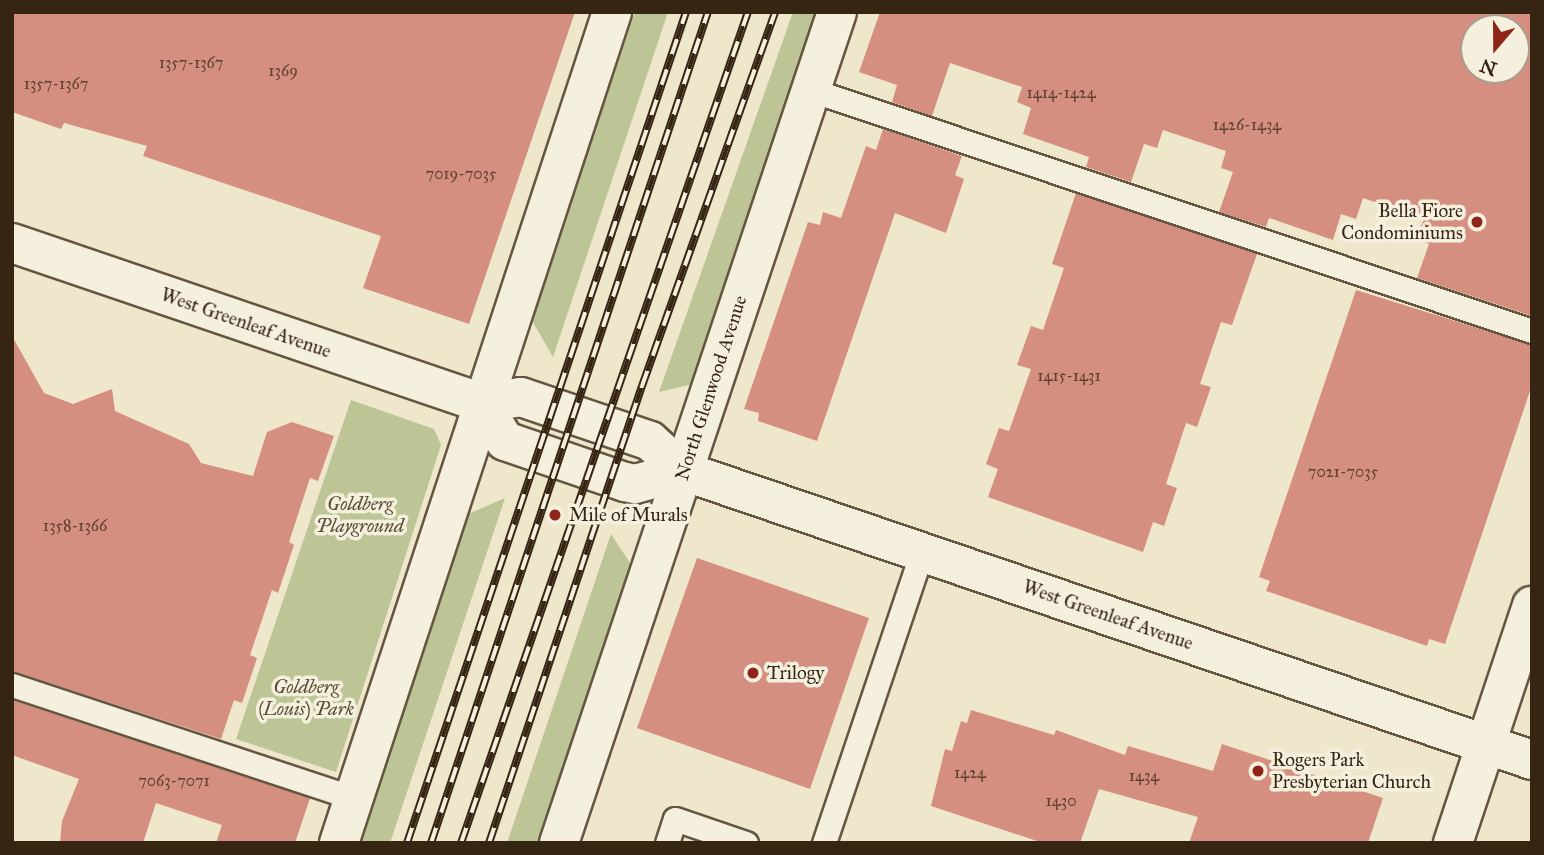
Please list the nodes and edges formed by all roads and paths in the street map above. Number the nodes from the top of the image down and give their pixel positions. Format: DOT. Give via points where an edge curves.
graph roads {
  1 [pos="837,12"];
  2 [pos="610,13"];
  3 [pos="811,90"];
  4 [pos="12,243"];
  5 [pos="1532,331"];
  6 [pos="481,403"];
  7 [pos="683,471"];
  8 [pos="922,552"];
  9 [pos="1532,606"];
  10 [pos="12,685"];
  11 [pos="1485,744"];
  12 [pos="1532,760"];
  13 [pos="354,797"];
  14 [pos="339,843"];
  15 [pos="559,843"];
  16 [pos="667,843"];
  17 [pos="746,843"];
  18 [pos="824,843"];
  19 [pos="1453,843"];
  1 -- 3 [label="street, North Glenwood Avenue"];
  2 -- 6 [label="street"];
  3 -- 5 [label="lane"];
  3 -- 7 [label="street, North Glenwood Avenue"];
  4 -- 6 [label="street, West Greenleaf Avenue"];
  6 -- 7 [label="street, West Greenleaf Avenue" via="521,397 573,414 650,441"];
  6 -- 13 [label="street"];
  7 -- 8 [label="street, West Greenleaf Avenue"];
  7 -- 15 [label="street, North Glenwood Avenue"];
  8 -- 11 [label="street, West Greenleaf Avenue"];
  8 -- 18 [label="lane"];
  9 -- 11 [label="street"];
  10 -- 13 [label="lane"];
  11 -- 12 [label="street, West Greenleaf Avenue"];
  11 -- 19 [label="street"];
  13 -- 14 [label="street"];
  16 -- 17 [label="lane" via="675,819"];
}
